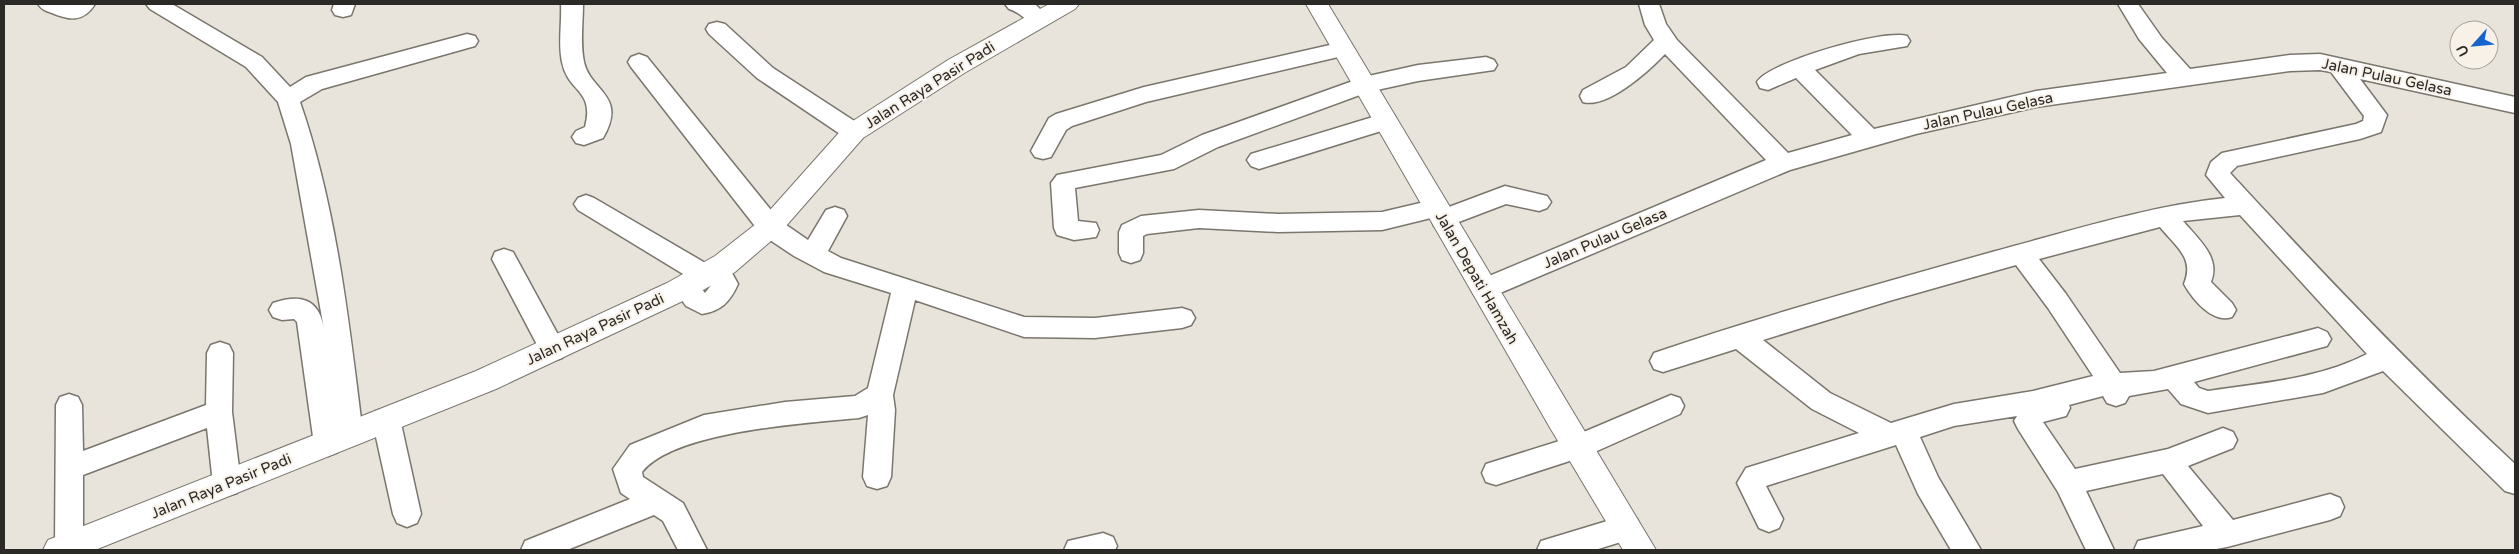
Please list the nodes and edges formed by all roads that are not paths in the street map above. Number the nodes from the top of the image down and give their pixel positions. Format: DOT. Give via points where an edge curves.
graph roads {
  1 [pos="49,4"];
  2 [pos="84,4"];
  3 [pos="157,4"];
  4 [pos="572,4"];
  5 [pos="1016,4"];
  6 [pos="1067,4"];
  7 [pos="1317,4"];
  8 [pos="1652,4"];
  9 [pos="2128,4"];
  10 [pos="1038,19"];
  11 [pos="717,29"];
  12 [pos="467,41"];
  13 [pos="1666,41"];
  14 [pos="1899,41"];
  15 [pos="1343,50"];
  16 [pos="639,62"];
  17 [pos="2337,64"];
  18 [pos="1486,65"];
  19 [pos="1799,68"];
  20 [pos="2185,78"];
  21 [pos="1768,82"];
  22 [pos="1364,84"];
  23 [pos="1591,96"];
  24 [pos="288,99"];
  25 [pos="2515,105"];
  26 [pos="1386,121"];
  27 [pos="854,132"];
  28 [pos="584,138"];
  29 [pos="1869,139"];
  30 [pos="1043,152"];
  31 [pos="1259,160"];
  32 [pos="1783,163"];
  33 [pos="1539,202"];
  34 [pos="586,204"];
  35 [pos="2246,205"];
  36 [pos="1440,213"];
  37 [pos="835,216"];
  38 [pos="2166,217"];
  39 [pos="770,227"];
  40 [pos="1087,230"];
  41 [pos="1131,253"];
  42 [pos="813,254"];
  43 [pos="2021,254"];
  44 [pos="504,259"];
  45 [pos="702,277"];
  46 [pos="905,287"];
  47 [pos="1484,289"];
  48 [pos="282,310"];
  49 [pos="2223,310"];
  50 [pos="1182,318"];
  51 [pos="1740,337"];
  52 [pos="2318,339"];
  53 [pos="553,350"];
  54 [pos="220,353"];
  55 [pos="2387,356"];
  56 [pos="1663,361"];
  57 [pos="2172,376"];
  58 [pos="2112,383"];
  59 [pos="880,395"];
  60 [pos="69,405"];
  61 [pos="1671,406"];
  62 [pos="219,412"];
  63 [pos="386,419"];
  64 [pos="1896,433"];
  65 [pos="338,439"];
  66 [pos="2223,440"];
  67 [pos="1578,446"];
  68 [pos="2169,461"];
  69 [pos="69,468"];
  70 [pos="1496,473"];
  71 [pos="877,477"];
  72 [pos="2515,482"];
  73 [pos="227,484"];
  74 [pos="2068,484"];
  75 [pos="656,501"];
  76 [pos="2330,507"];
  77 [pos="407,514"];
  78 [pos="1769,518"];
  79 [pos="2227,534"];
  80 [pos="1633,539"];
  81 [pos="64,548"];
  82 [pos="535,550"];
  83 [pos="694,550"];
  84 [pos="1551,550"];
  85 [pos="1967,550"];
  86 [pos="2100,550"];
  87 [pos="2148,550"];
  1 -- 2 [label="street" via="70,13"];
  3 -- 24 [label="street" via="254,62"];
  4 -- 28 [label="street" via="573,64 596,94 600,109 595,132"];
  5 -- 10 [label="street" via="1024,6"];
  6 -- 10 [label="street, Jalan Raya Pasir Padi"];
  7 -- 15 [label="street, Jalan Depati Hamzah"];
  8 -- 13 [label="street" via="1656,25"];
  9 -- 20 [label="street" via="2157,48"];
  10 -- 27 [label="street, Jalan Raya Pasir Padi"];
  11 -- 27 [label="street" via="765,73"];
  12 -- 24 [label="street" via="314,84"];
  13 -- 23 [label="street" via="1634,72"];
  13 -- 32 [label="street"];
  14 -- 19 [label="street" via="1856,47"];
  15 -- 22 [label="street, Jalan Depati Hamzah"];
  15 -- 30 [label="street" via="1223,75 1064,120 1057,124"];
  16 -- 39 [label="street"];
  17 -- 20 [label="street, Jalan Pulau Gelasa" via="2290,63"];
  17 -- 25 [label="street, Jalan Pulau Gelasa"];
  17 -- 35 [label="street" via="2376,116 2373,126 2230,159 2219,168 2218,175"];
  18 -- 22 [label="street" via="1418,73"];
  19 -- 21 [label="street"];
  19 -- 29 [label="street"];
  20 -- 29 [label="street, Jalan Pulau Gelasa" via="2036,99"];
  22 -- 26 [label="street, Jalan Depati Hamzah"];
  22 -- 40 [label="street" via="1210,140 1166,163 1065,181 1066,228"];
  24 -- 65 [label="street" via="303,144 334,305"];
  26 -- 31 [label="street"];
  26 -- 36 [label="street, Jalan Depati Hamzah"];
  27 -- 39 [label="street, Jalan Raya Pasir Padi"];
  29 -- 32 [label="street, Jalan Pulau Gelasa"];
  32 -- 47 [label="street, Jalan Pulau Gelasa"];
  33 -- 36 [label="street" via="1505,195"];
  34 -- 45 [label="street"];
  35 -- 38 [label="street" via="2187,211"];
  35 -- 55 [label="street"];
  36 -- 41 [label="street" via="1382,221 1292,224 1199,220 1148,224 1136,227 1132,232"];
  36 -- 47 [label="street, Jalan Depati Hamzah"];
  37 -- 42 [label="street"];
  38 -- 43 [label="street"];
  38 -- 49 [label="street" via="2202,260 2197,284"];
  39 -- 42 [label="street"];
  39 -- 45 [label="street, Jalan Raya Pasir Padi"];
  42 -- 46 [label="street" via="833,265"];
  43 -- 51 [label="street"];
  43 -- 58 [label="street"];
  44 -- 53 [label="street"];
  45 -- 53 [label="street, Jalan Raya Pasir Padi"];
  46 -- 50 [label="street" via="1024,326 1095,328"];
  46 -- 59 [label="street"];
  47 -- 67 [label="street, Jalan Depati Hamzah"];
  48 -- 65 [label="street" via="298,308 310,322"];
  51 -- 56 [label="street"];
  51 -- 64 [label="street" via="1821,401"];
  52 -- 57 [label="street"];
  53 -- 63 [label="street, Jalan Raya Pasir Padi"];
  54 -- 62 [label="street"];
  55 -- 57 [label="street" via="2339,379 2208,402 2190,396"];
  55 -- 72 [label="street" via="2452,424"];
  57 -- 58 [label="street" via="2154,382"];
  58 -- 64 [label="street" via="2033,402 1954,415"];
  58 -- 74 [label="street" via="2117,390 2116,395 2034,412 2030,416 2028,421 2033,431"];
  59 -- 71 [label="street" via="882,410"];
  59 -- 75 [label="street" via="859,407 785,413 704,427 640,453 628,469 631,484"];
  60 -- 69 [label="street"];
  61 -- 67 [label="street"];
  62 -- 69 [label="street"];
  62 -- 73 [label="street"];
  63 -- 65 [label="street, Jalan Raya Pasir Padi"];
  63 -- 77 [label="street"];
  64 -- 78 [label="street" via="1756,477 1752,487"];
  64 -- 85 [label="street"];
  65 -- 73 [label="street, Jalan Raya Pasir Padi"];
  66 -- 68 [label="street"];
  67 -- 70 [label="street"];
  67 -- 80 [label="street, Jalan Depati Hamzah"];
  68 -- 74 [label="street"];
  68 -- 79 [label="street"];
  69 -- 81 [label="street"];
  73 -- 81 [label="street, Jalan Raya Pasir Padi"];
  74 -- 86 [label="street"];
  75 -- 82 [label="street"];
  75 -- 83 [label="street" via="673,512"];
  76 -- 79 [label="street"];
  79 -- 87 [label="street"];
  80 -- 84 [label="street"];
}
